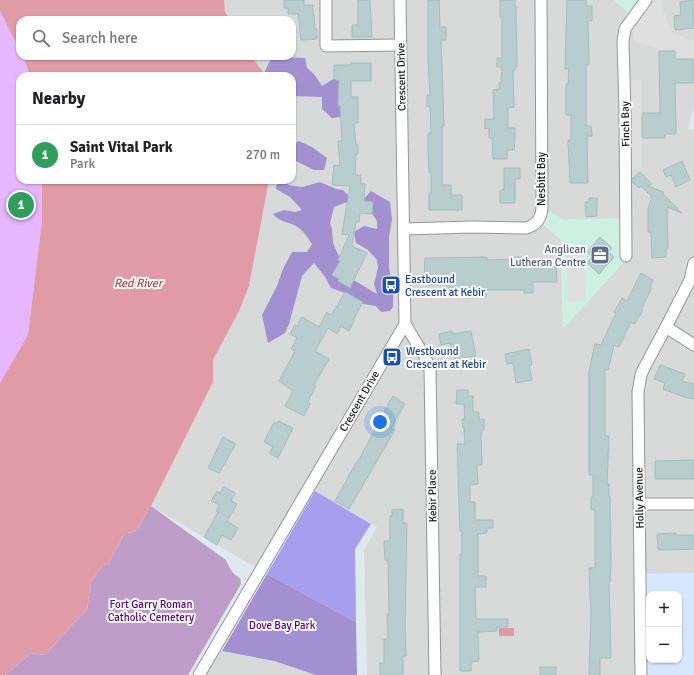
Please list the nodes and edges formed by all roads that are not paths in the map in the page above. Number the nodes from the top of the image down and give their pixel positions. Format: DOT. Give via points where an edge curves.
graph roads {
  1 [pos="326,0"];
  2 [pos="400,0"];
  3 [pos="541,0"];
  4 [pos="646,0"];
  5 [pos="400,45"];
  6 [pos="404,229"];
  7 [pos="626,256"];
  8 [pos="694,263"];
  9 [pos="405,324"];
  10 [pos="666,327"];
  11 [pos="694,345"];
  12 [pos="639,504"];
  13 [pos="694,504"];
  14 [pos="199,675"];
  15 [pos="435,675"];
  16 [pos="641,675"];
  1 -- 5 [label="street" via="326,46"];
  2 -- 5 [label="street, Crescent Drive"];
  3 -- 6 [label="street, Nesbitt Bay" via="542,215 527,228"];
  4 -- 7 [label="street, Finch Bay" via="625,29 623,42"];
  5 -- 6 [label="street, Crescent Drive"];
  6 -- 9 [label="street, Crescent Drive"];
  8 -- 10 [label="street, Holly Avenue" via="690,280"];
  9 -- 14 [label="street, Crescent Drive"];
  9 -- 15 [label="street, Kebir Place" via="430,369"];
  10 -- 11 [label="street"];
  10 -- 12 [label="street, Holly Avenue" via="644,368 639,383"];
  12 -- 13 [label="street"];
  12 -- 16 [label="street, Holly Avenue"];
}
